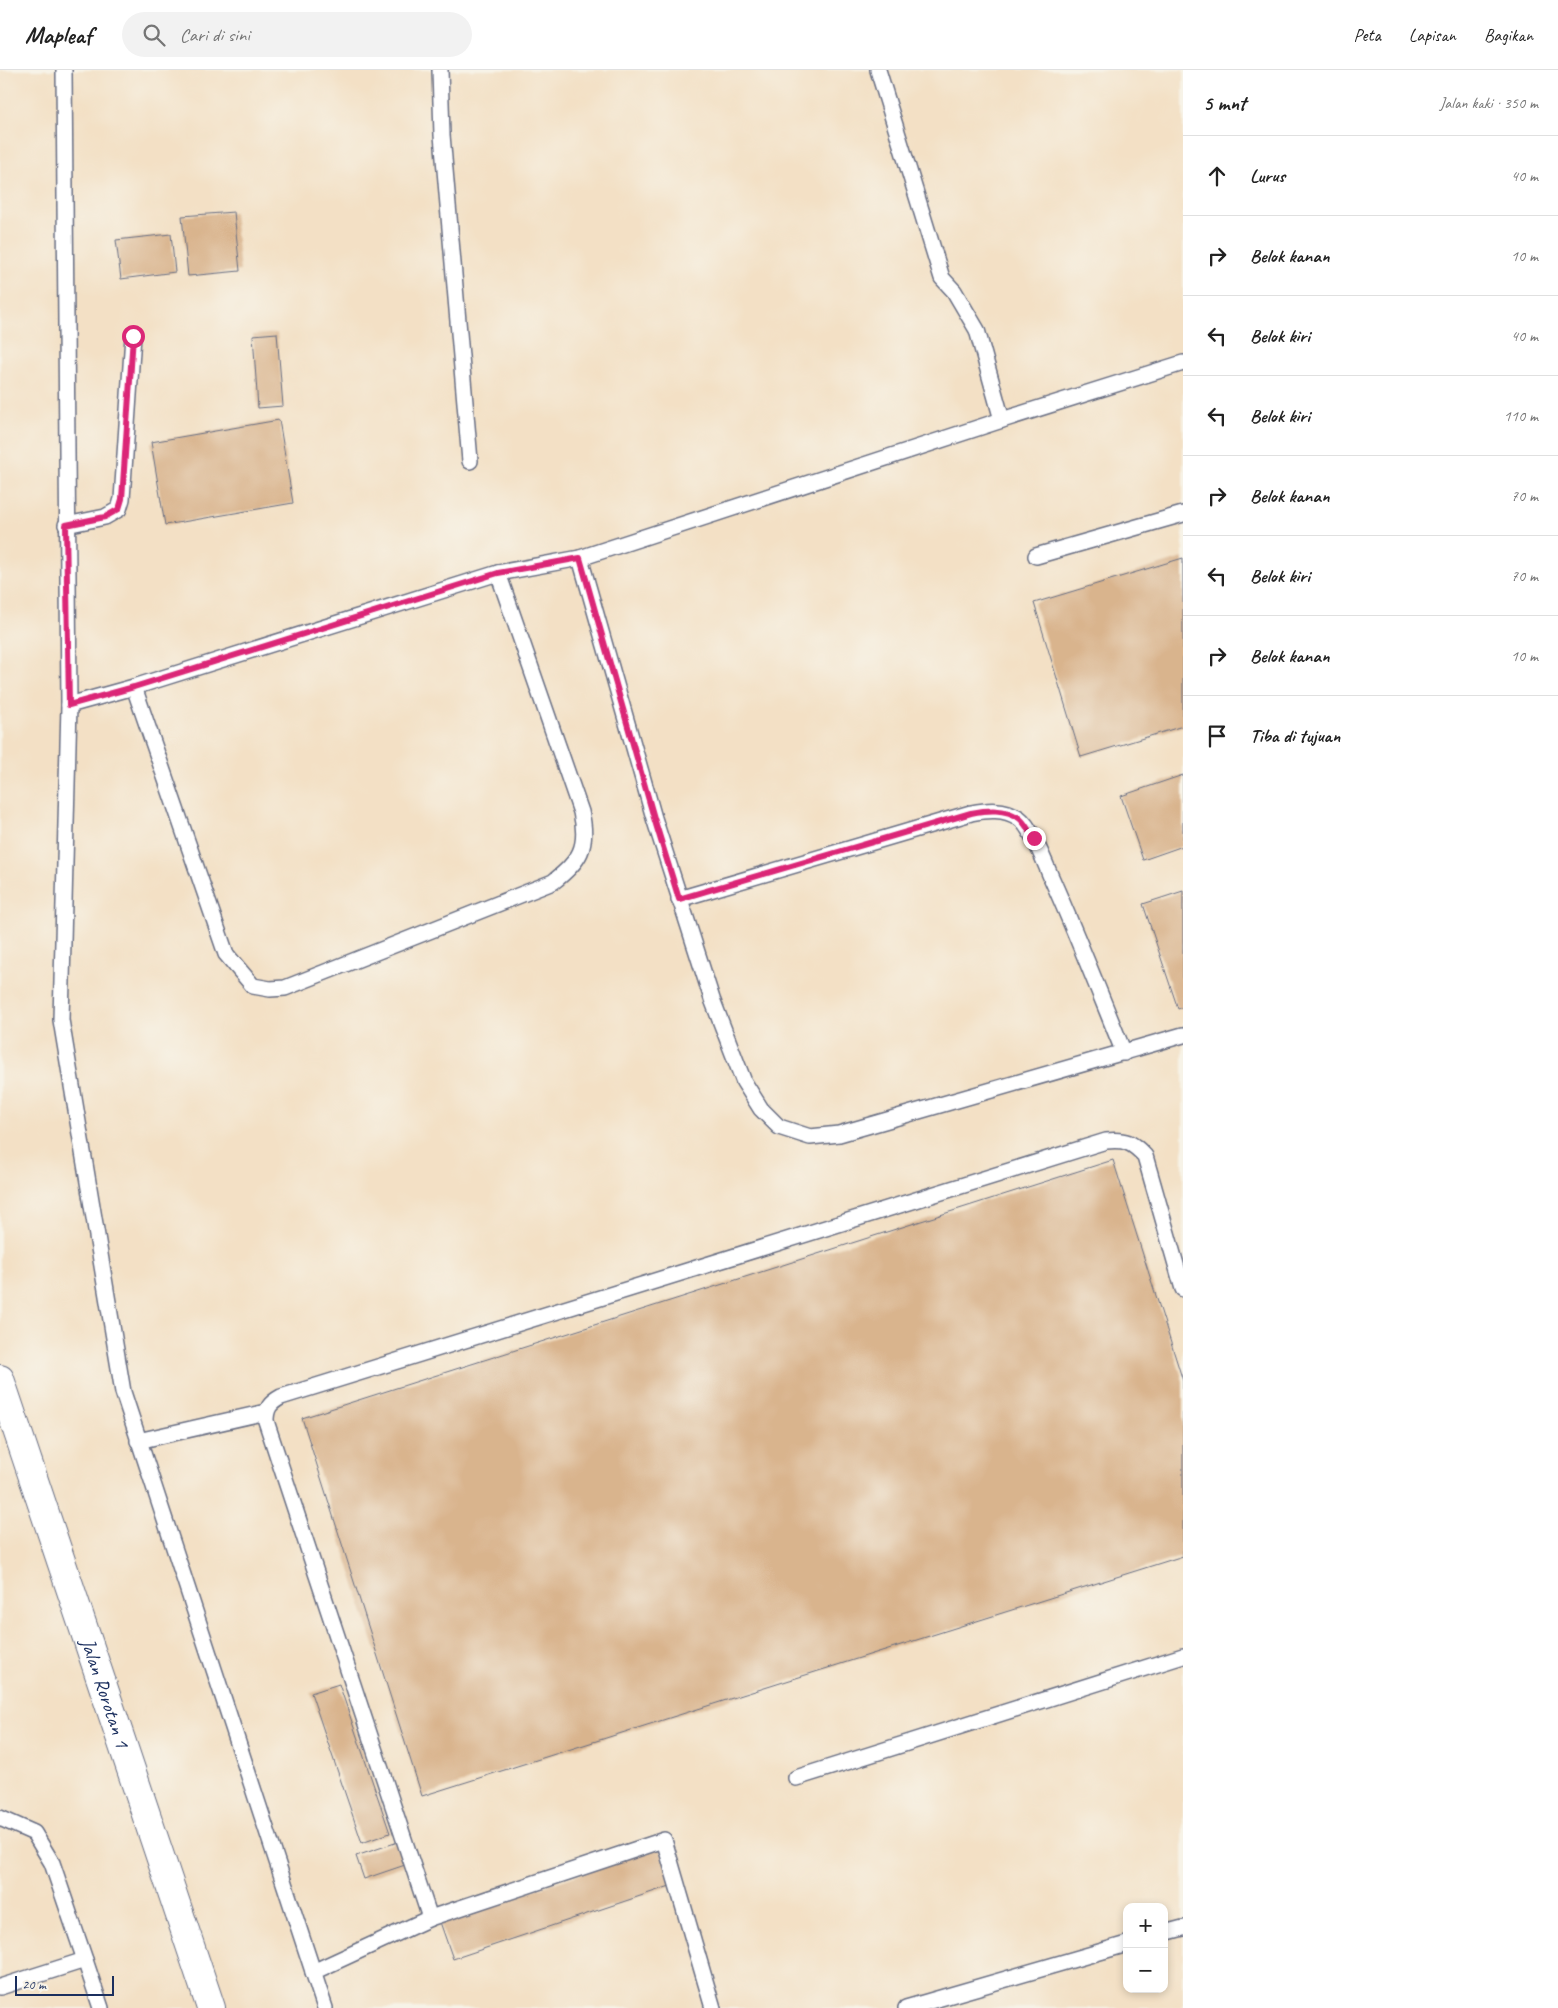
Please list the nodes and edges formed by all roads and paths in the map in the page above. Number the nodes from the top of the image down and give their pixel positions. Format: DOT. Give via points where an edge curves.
graph roads {
  1 [pos="64,70"];
  2 [pos="440,70"];
  3 [pos="878,70"];
  4 [pos="133,336"];
  5 [pos="1183,363"];
  6 [pos="1002,420"];
  7 [pos="470,461"];
  8 [pos="1183,514"];
  9 [pos="66,525"];
  10 [pos="1036,556"];
  11 [pos="580,558"];
  12 [pos="498,573"];
  13 [pos="134,687"];
  14 [pos="69,705"];
  15 [pos="679,899"];
  16 [pos="1183,1035"];
  17 [pos="1124,1053"];
  18 [pos="1183,1289"];
  19 [pos="0,1378"];
  20 [pos="266,1412"];
  21 [pos="138,1441"];
  22 [pos="1183,1656"];
  23 [pos="796,1778"];
  24 [pos="0,1818"];
  25 [pos="430,1918"];
  26 [pos="1183,1928"];
  27 [pos="1168,1932"];
  28 [pos="1123,1945"];
  29 [pos="85,1960"];
  30 [pos="313,1972"];
  31 [pos="0,1987"];
  32 [pos="101,2008"];
  33 [pos="211,2008"];
  34 [pos="325,2008"];
  35 [pos="713,2008"];
  36 [pos="906,2008"];
  1 -- 9 [label="lane"];
  2 -- 7 [label="lane" via="442,136"];
  3 -- 6 [label="lane" via="942,278 954,291 977,330"];
  4 -- 9 [label="lane" via="119,509 105,517"];
  5 -- 6 [label="lane"];
  6 -- 11 [label="lane"];
  8 -- 10 [label="lane"];
  9 -- 14 [label="lane"];
  11 -- 12 [label="lane"];
  11 -- 15 [label="lane"];
  12 -- 13 [label="lane"];
  12 -- 13 [label="lane" via="581,812 585,829 582,849 571,868 553,882 285,988 253,986 226,954"];
  13 -- 14 [label="lane"];
  14 -- 21 [label="lane" via="61,1020 122,1392"];
  15 -- 17 [label="lane" via="744,1082 761,1109 779,1127 810,1136 838,1134"];
  15 -- 17 [label="lane" via="971,813 1004,812 1020,818 1034,838"];
  16 -- 17 [label="lane"];
  18 -- 20 [label="lane" via="1145,1156 1135,1145 1106,1140 281,1397 270,1404"];
  19 -- 33 [label="street, Jalan Rorotan 1"];
  20 -- 21 [label="lane"];
  20 -- 25 [label="lane" via="269,1430"];
  21 -- 30 [label="lane"];
  22 -- 23 [label="lane"];
  24 -- 29 [label="lane" via="34,1833 52,1863"];
  25 -- 30 [label="lane"];
  25 -- 35 [label="lane" via="664,1840"];
  26 -- 27 [label="lane"];
  28 -- 36 [label="lane"];
  29 -- 31 [label="lane"];
  29 -- 32 [label="lane"];
  30 -- 34 [label="lane"];
}
